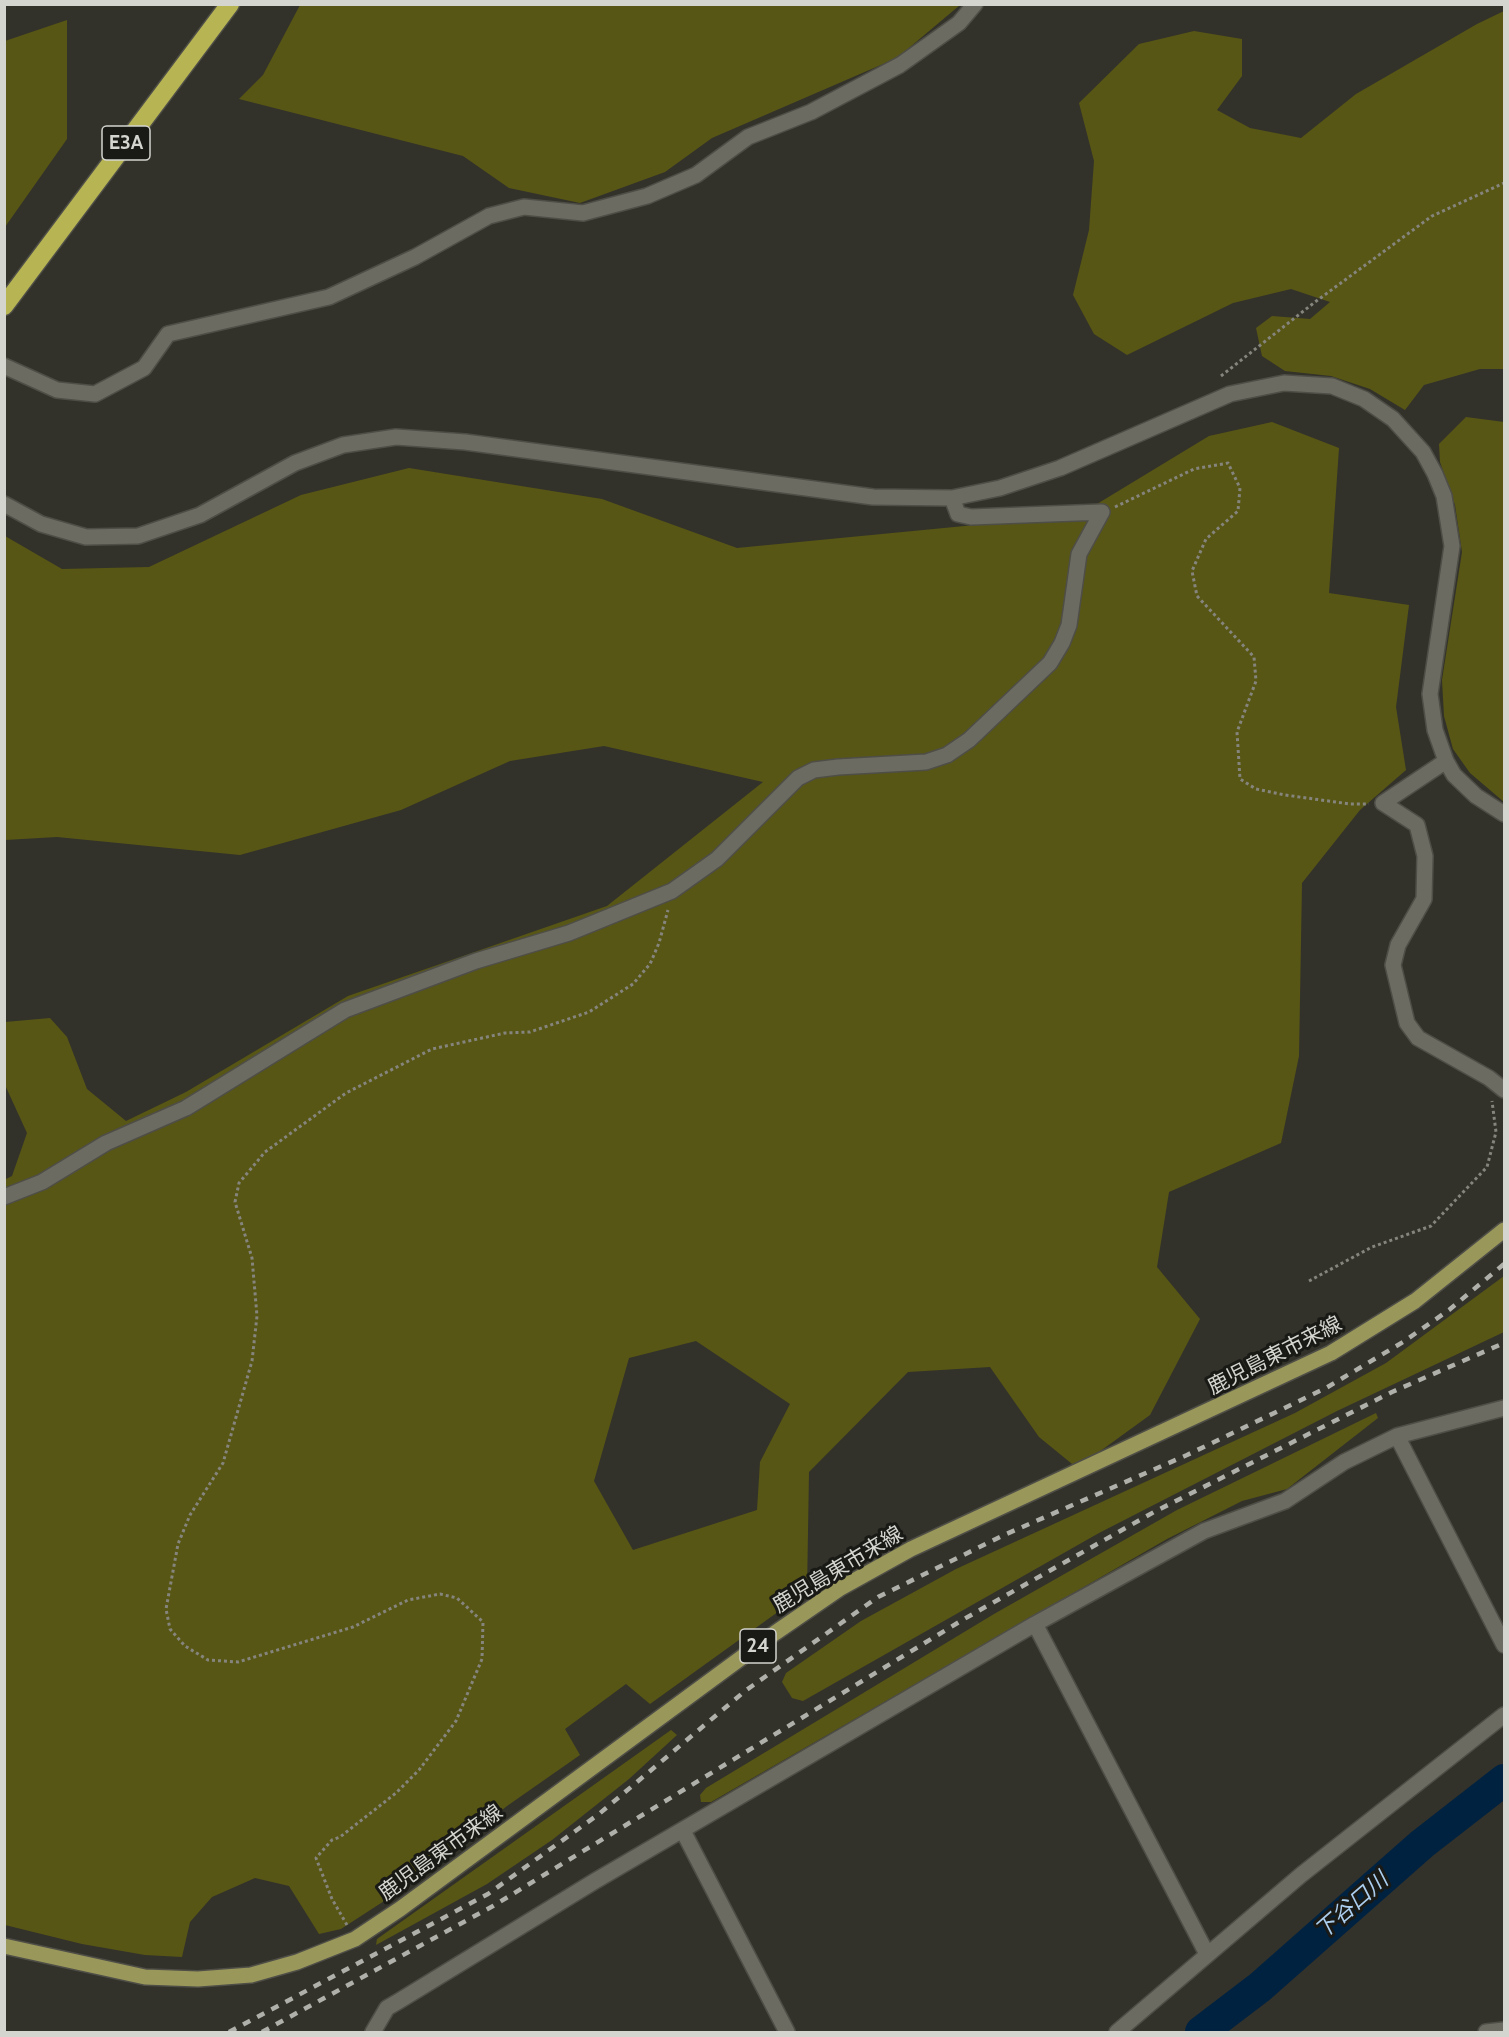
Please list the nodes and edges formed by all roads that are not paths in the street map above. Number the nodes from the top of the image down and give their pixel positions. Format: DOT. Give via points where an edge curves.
graph roads {
  1 [pos="230,4"];
  2 [pos="975,4"];
  3 [pos="4,306"];
  4 [pos="4,366"];
  5 [pos="952,498"];
  6 [pos="4,504"];
  7 [pos="1446,761"];
  8 [pos="1504,814"];
  9 [pos="1504,1090"];
  10 [pos="4,1197"];
  11 [pos="1504,1230"];
  12 [pos="1504,1408"];
  13 [pos="1397,1436"];
  14 [pos="1035,1624"];
  15 [pos="1504,1645"];
  16 [pos="1504,1715"];
  17 [pos="683,1831"];
  18 [pos="4,1946"];
  19 [pos="1207,1954"];
  20 [pos="1504,2031"];
  21 [pos="373,2032"];
  22 [pos="787,2032"];
  23 [pos="1117,2032"];
  24 [pos="1486,2032"];
  1 -- 3 [label="highway, E3A"];
  2 -- 4 [label="street" via="959,24 900,65 811,112 748,137 696,175 647,196 583,213 524,207 489,216 415,257 329,297 168,334 144,368 94,394 57,390"];
  5 -- 6 [label="street" via="873,497 465,442 396,437 343,445 295,463 200,515 138,536 86,537 41,524"];
  5 -- 7 [label="street" via="1000,488 1060,468 1230,394 1293,383 1332,386 1364,399 1408,434 1423,452 1444,496 1452,546 1430,694"];
  5 -- 10 [label="street" via="958,514 971,517 1102,512 1079,554 1069,625 1062,643 1050,663 969,740 947,755 926,762 814,770 798,778 717,859 672,891 569,933 456,968 345,1010 186,1108 106,1143 42,1182"];
  7 -- 8 [label="street" via="1464,786"];
  7 -- 9 [label="street" via="1383,803 1417,825 1425,856 1424,899 1398,945 1393,965 1407,1023 1418,1038"];
  11 -- 18 [label="main road, 鹿児島東市来線 / 24" via="1415,1301 1331,1353 911,1549 839,1589 355,1939 251,1975 198,1979 145,1977"];
  12 -- 13 [label="street"];
  13 -- 14 [label="street" via="1344,1462 1285,1501 1204,1532"];
  13 -- 15 [label="street"];
  14 -- 17 [label="street"];
  14 -- 19 [label="street"];
  16 -- 19 [label="street" via="1300,1875"];
  17 -- 21 [label="street" via="387,2008"];
  17 -- 22 [label="street"];
  19 -- 23 [label="street"];
  20 -- 24 [label="street"];
}
